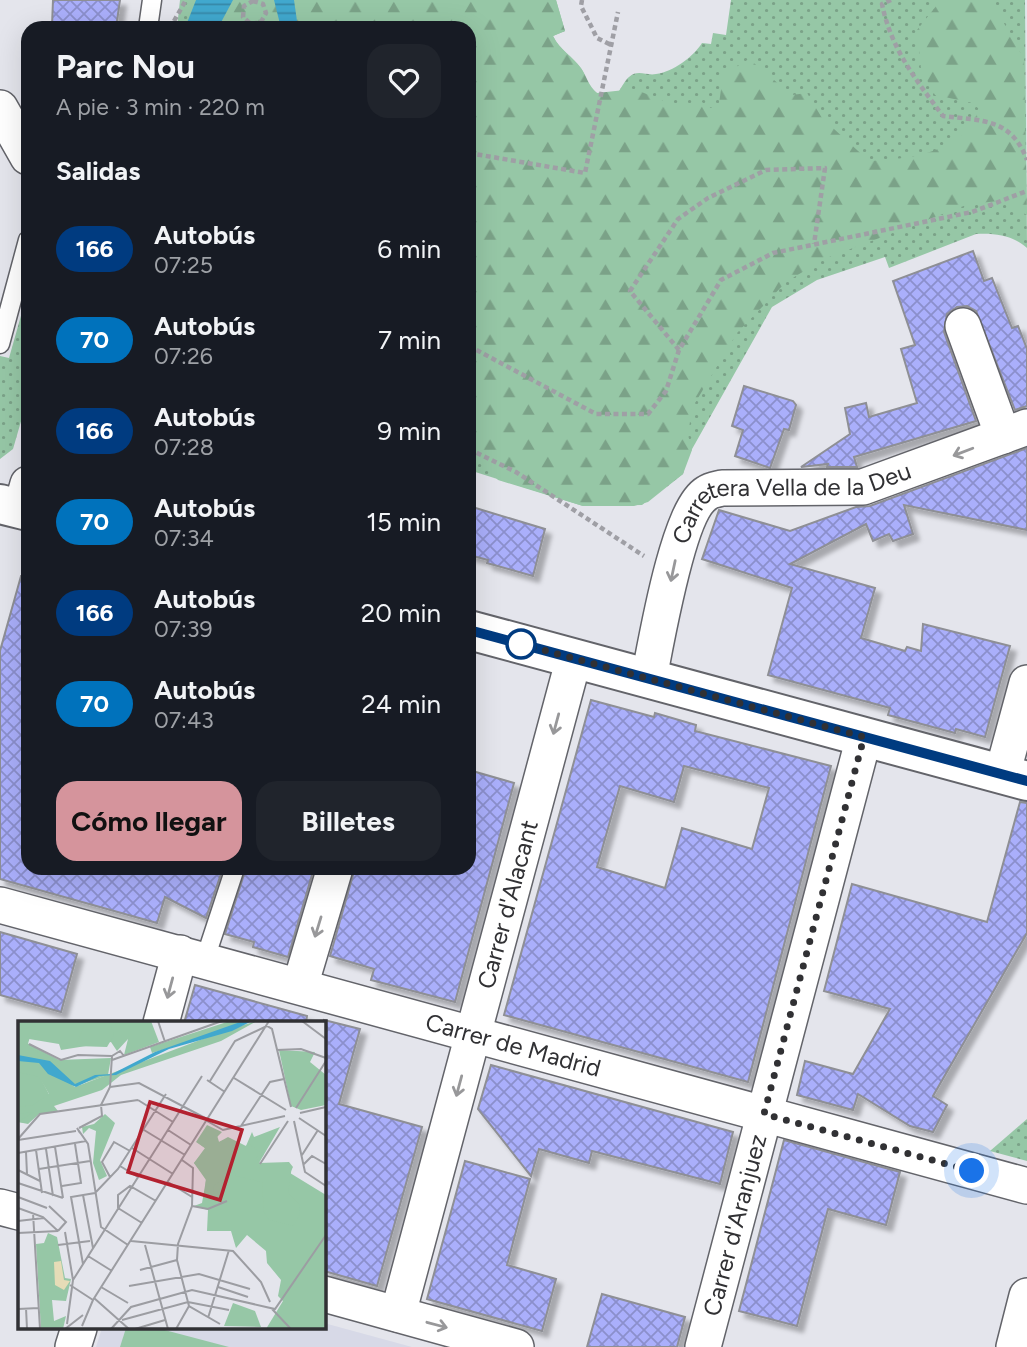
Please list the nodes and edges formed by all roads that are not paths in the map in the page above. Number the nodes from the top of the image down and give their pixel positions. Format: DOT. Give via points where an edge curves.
graph roads {
  1 [pos="152,0"];
  2 [pos="149,21"];
  3 [pos="0,107"];
  4 [pos="21,144"];
  5 [pos="21,266"];
  6 [pos="963,326"];
  7 [pos="0,344"];
  8 [pos="1015,432"];
  9 [pos="476,632"];
  10 [pos="573,658"];
  11 [pos="649,678"];
  12 [pos="1027,683"];
  13 [pos="864,737"];
  14 [pos="1015,778"];
  15 [pos="232,875"];
  16 [pos="333,875"];
  17 [pos="0,905"];
  18 [pos="192,956"];
  19 [pos="300,986"];
  20 [pos="162,1021"];
  21 [pos="473,1033"];
  22 [pos="764,1114"];
  23 [pos="1027,1186"];
  24 [pos="0,1207"];
  25 [pos="18,1212"];
  26 [pos="326,1295"];
  27 [pos="1027,1296"];
  28 [pos="398,1314"];
  29 [pos="78,1330"];
  30 [pos="74,1347"];
  31 [pos="516,1347"];
  32 [pos="703,1347"];
  33 [pos="1014,1347"];
  1 -- 2 [label="lane"];
  3 -- 4 [label="street"];
  5 -- 7 [label="lane"];
  6 -- 8 [label="street, Carretera Vella de la Deu"];
  8 -- 11 [label="street, Carretera Vella de la Deu, one-way" via="863,487 722,488 705,493 681,537"];
  9 -- 10 [label="main road"];
  10 -- 11 [label="main road"];
  10 -- 21 [label="street, Carrer d'Alacant, one-way"];
  11 -- 13 [label="main road"];
  12 -- 14 [label="street"];
  13 -- 14 [label="main road"];
  13 -- 22 [label="street, Carrer d'Aranjuez"];
  15 -- 18 [label="lane"];
  16 -- 19 [label="street, one-way"];
  17 -- 18 [label="street, Carrer de Madrid"];
  18 -- 19 [label="street, Carrer de Madrid"];
  18 -- 20 [label="street, one-way"];
  19 -- 21 [label="street, Carrer de Madrid"];
  21 -- 22 [label="street, Carrer de Madrid"];
  21 -- 28 [label="street, Carrer d'Alacant, one-way"];
  22 -- 23 [label="street, Carrer de Madrid"];
  22 -- 32 [label="street, Carrer d'Aranjuez"];
  24 -- 25 [label="street"];
  26 -- 28 [label="street"];
  27 -- 33 [label="street"];
  28 -- 31 [label="street, one-way"];
  29 -- 30 [label="street"];
}
